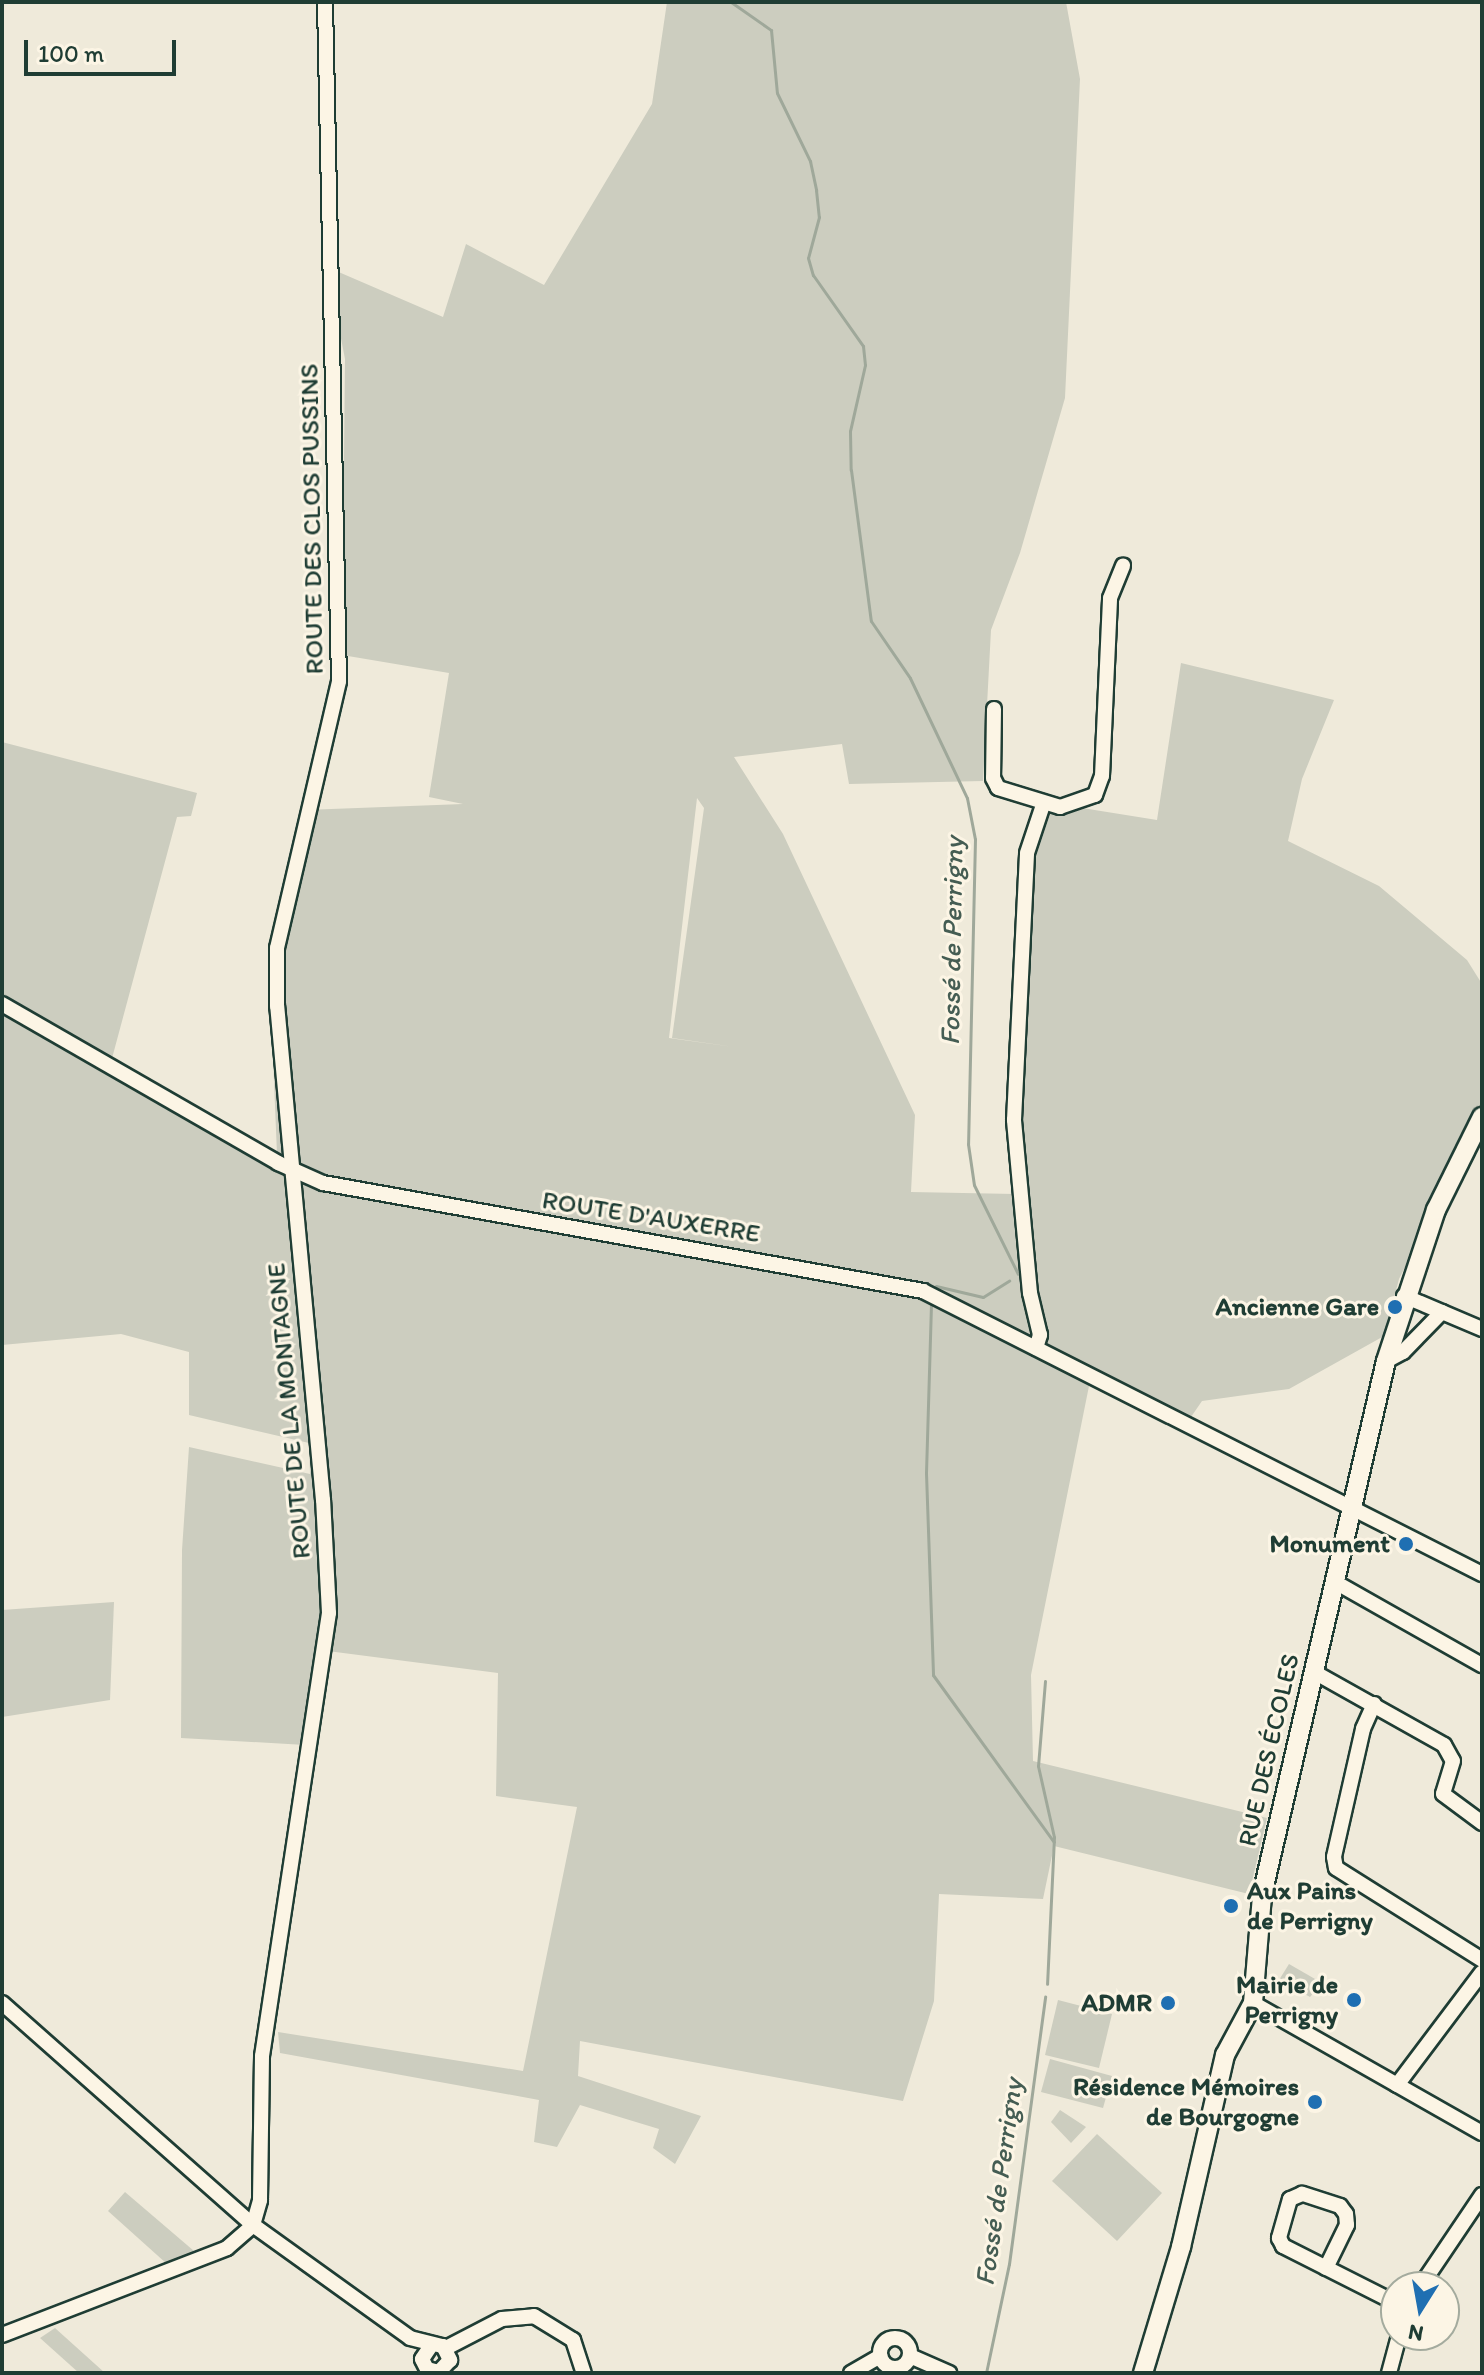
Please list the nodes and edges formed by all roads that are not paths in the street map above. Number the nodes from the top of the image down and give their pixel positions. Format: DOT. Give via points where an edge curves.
graph roads {
  1 [pos="325,2"];
  2 [pos="1123,565"];
  3 [pos="994,709"];
  4 [pos="1043,805"];
  5 [pos="2,1004"];
  6 [pos="1482,1117"];
  7 [pos="293,1171"];
  8 [pos="1404,1296"];
  9 [pos="1442,1312"];
  10 [pos="1482,1329"];
  11 [pos="1036,1348"];
  12 [pos="1386,1361"];
  13 [pos="1352,1508"];
  14 [pos="1482,1574"];
  15 [pos="1335,1582"];
  16 [pos="1482,1665"];
  17 [pos="1314,1672"];
  18 [pos="1374,1704"];
  19 [pos="1482,1823"];
  20 [pos="1482,1960"];
  21 [pos="1482,1972"];
  22 [pos="2,2003"];
  23 [pos="1253,2003"];
  24 [pos="1397,2085"];
  25 [pos="1482,2133"];
  26 [pos="1482,2195"];
  27 [pos="253,2225"];
  28 [pos="1326,2268"];
  29 [pos="1431,2271"];
  30 [pos="1380,2295"];
  31 [pos="2,2335"];
  32 [pos="1395,2351"];
  33 [pos="880,2356"];
  34 [pos="910,2356"];
  35 [pos="429,2358"];
  36 [pos="895,2371"];
  37 [pos="444,2372"];
  38 [pos="584,2373"];
  39 [pos="851,2373"];
  40 [pos="949,2373"];
  41 [pos="1143,2373"];
  42 [pos="1389,2373"];
  1 -- 7 [label="street, ROUTE DES CLOS PUSSINS" via="339,681 277,948 280,1061"];
  2 -- 4 [label="street" via="1110,598 1102,776 1087,801"];
  3 -- 4 [label="street" via="993,778 998,788"];
  4 -- 11 [label="street" via="1027,853 1014,1120 1030,1293 1040,1335"];
  5 -- 7 [label="street, ROUTE D'AUXERRE"];
  6 -- 8 [label="main road, RUE DES ÉCOLES" via="1436,1210"];
  7 -- 11 [label="street, ROUTE D'AUXERRE" via="365,1194 893,1283 942,1299"];
  7 -- 27 [label="street, ROUTE DE LA MONTAGNE" via="323,1500 325,1646 262,2056 260,2200"];
  8 -- 9 [label="street"];
  8 -- 12 [label="main road, RUE DES ÉCOLES"];
  9 -- 10 [label="street"];
  9 -- 12 [label="street" via="1403,1352"];
  11 -- 13 [label="street, ROUTE D'AUXERRE"];
  12 -- 13 [label="main road, RUE DES ÉCOLES"];
  13 -- 14 [label="street, ROUTE D'AUXERRE"];
  13 -- 15 [label="main road, RUE DES ÉCOLES"];
  15 -- 16 [label="street"];
  15 -- 17 [label="main road, RUE DES ÉCOLES"];
  17 -- 18 [label="street"];
  17 -- 23 [label="main road, RUE DES ÉCOLES" via="1262,1895"];
  18 -- 19 [label="street" via="1450,1751 1453,1761 1443,1794"];
  18 -- 20 [label="street" via="1363,1729 1334,1857 1336,1868"];
  21 -- 24 [label="street"];
  22 -- 27 [label="street"];
  23 -- 24 [label="street"];
  23 -- 41 [label="main road, RUE DES ÉCOLES" via="1225,2055 1181,2247"];
  24 -- 25 [label="street"];
  26 -- 29 [label="street"];
  27 -- 31 [label="street" via="227,2248 29,2329"];
  27 -- 35 [label="street" via="410,2338"];
  28 -- 28 [label="street" via="1283,2246 1279,2238 1290,2199 1302,2194 1340,2206 1346,2214 1347,2225"];
  28 -- 30 [label="street"];
  32 -- 42 [label="street"];
  33 -- 34 [label="street" via="883,2343 893,2338 906,2343"];
  33 -- 36 [label="street"];
  33 -- 39 [label="street"];
  34 -- 36 [label="street"];
  34 -- 40 [label="street"];
  35 -- 37 [label="street"];
  35 -- 37 [label="street" via="450,2360"];
  35 -- 38 [label="street" via="502,2319 534,2316 573,2340"];
}
